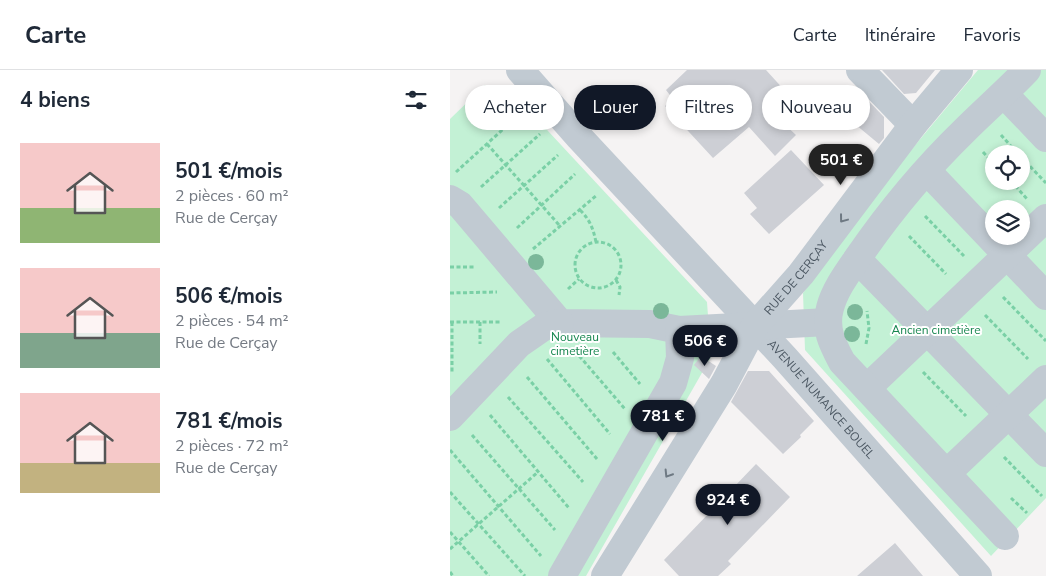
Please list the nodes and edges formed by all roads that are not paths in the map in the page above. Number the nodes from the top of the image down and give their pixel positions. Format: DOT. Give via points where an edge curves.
graph roads {
  1 [pos="520,70"];
  2 [pos="860,70"];
  3 [pos="959,70"];
  4 [pos="1027,70"];
  5 [pos="1004,94"];
  6 [pos="913,126"];
  7 [pos="1046,138"];
  8 [pos="927,171"];
  9 [pos="455,202"];
  10 [pos="1046,218"];
  11 [pos="1007,255"];
  12 [pos="857,259"];
  13 [pos="1046,296"];
  14 [pos="828,322"];
  15 [pos="754,327"];
  16 [pos="679,330"];
  17 [pos="927,331"];
  18 [pos="536,334"];
  19 [pos="1046,379"];
  20 [pos="867,388"];
  21 [pos="452,415"];
  22 [pos="1009,415"];
  23 [pos="1046,454"];
  24 [pos="947,474"];
  25 [pos="1005,536"];
  26 [pos="568,556"];
  27 [pos="605,576"];
  28 [pos="978,576"];
  1 -- 15 [label="street, AVENUE NUMANCE BOUEL"];
  2 -- 6 [label="street"];
  3 -- 6 [label="street, RUE DE CERÇAY"];
  4 -- 5 [label="street"];
  5 -- 7 [label="street"];
  5 -- 8 [label="street"];
  6 -- 15 [label="street, RUE DE CERÇAY, one-way" via="801,274"];
  8 -- 11 [label="street"];
  8 -- 12 [label="street"];
  9 -- 18 [label="street" via="533,291"];
  10 -- 11 [label="street"];
  11 -- 13 [label="street"];
  11 -- 17 [label="street"];
  12 -- 14 [label="street" via="836,291"];
  12 -- 17 [label="street"];
  14 -- 15 [label="street"];
  14 -- 20 [label="street" via="829,336 842,362"];
  15 -- 16 [label="street"];
  15 -- 27 [label="street, RUE DE CERÇAY, one-way" via="724,384"];
  15 -- 28 [label="street, AVENUE NUMANCE BOUEL"];
  16 -- 18 [label="street" via="650,324 588,322"];
  16 -- 26 [label="street" via="680,358 673,383 610,493"];
  17 -- 20 [label="street"];
  17 -- 22 [label="street"];
  18 -- 21 [label="street" via="471,384"];
  19 -- 22 [label="street"];
  20 -- 24 [label="street"];
  22 -- 23 [label="street"];
  22 -- 24 [label="street"];
  24 -- 25 [label="street"];
}
